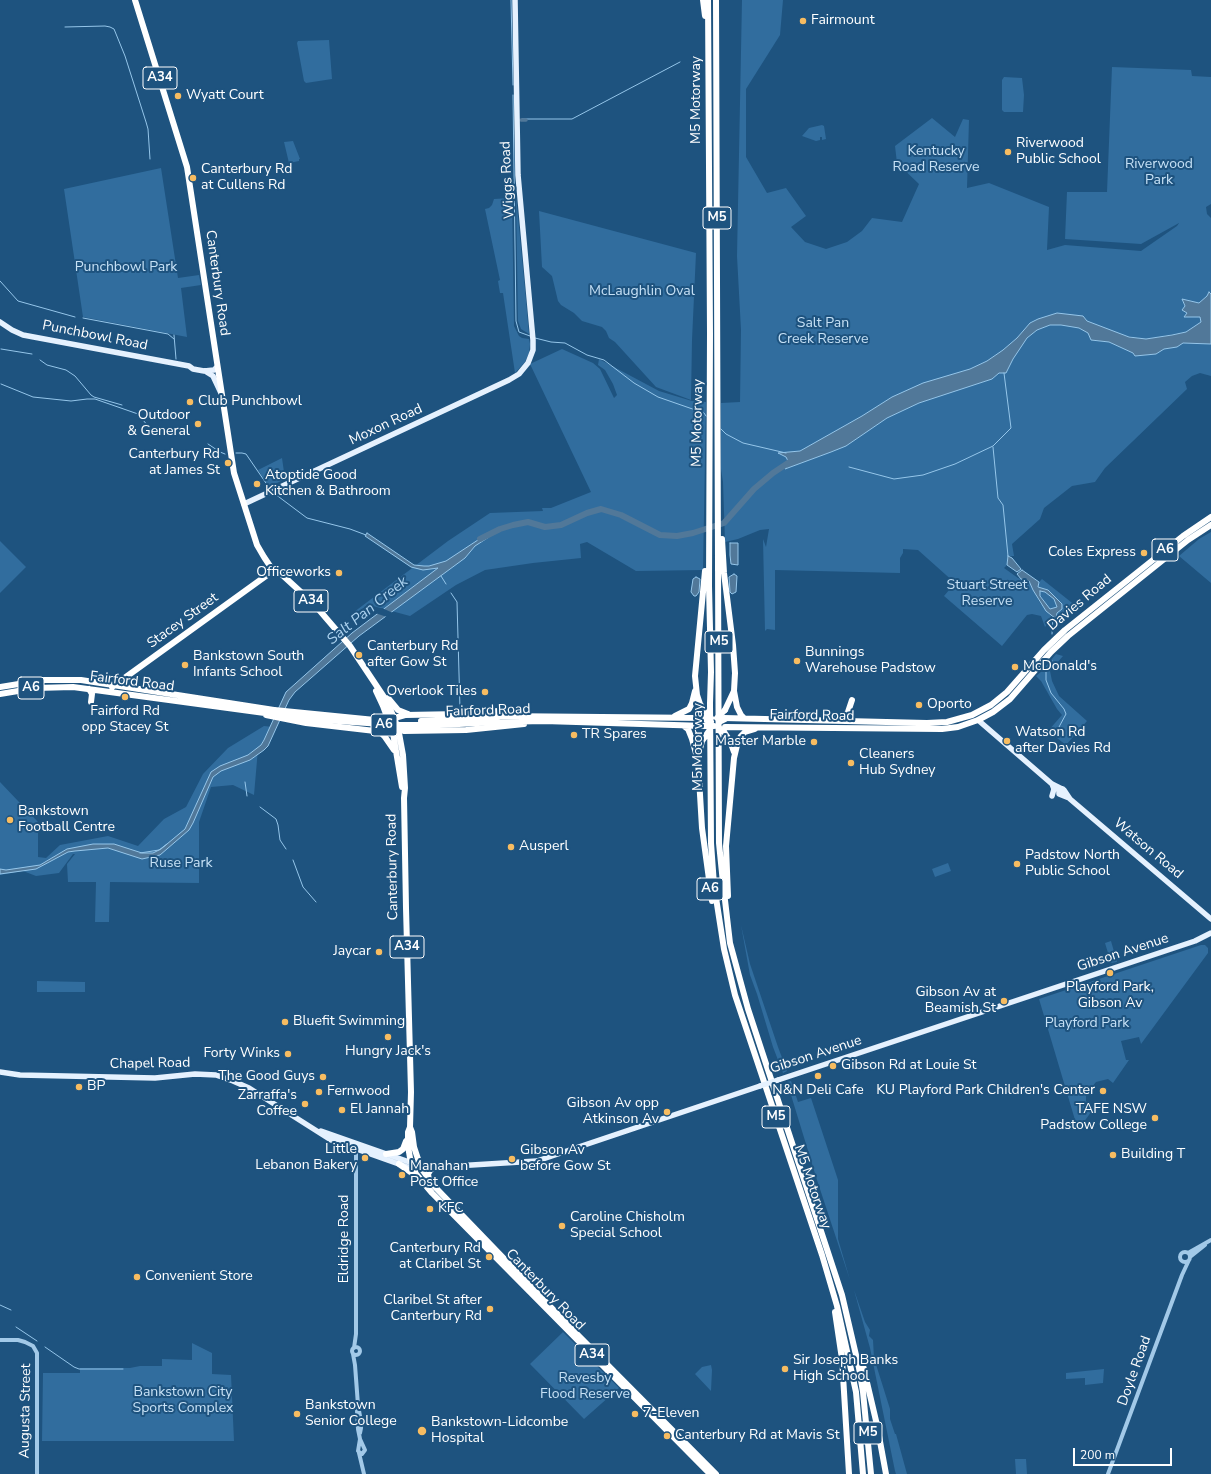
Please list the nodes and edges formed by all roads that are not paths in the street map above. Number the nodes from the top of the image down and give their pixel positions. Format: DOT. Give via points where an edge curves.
graph roads {
  1 [pos="134,0"];
  2 [pos="515,0"];
  3 [pos="704,0"];
  4 [pos="708,0"];
  5 [pos="718,0"];
  6 [pos="709,64"];
  7 [pos="0,322"];
  8 [pos="530,358"];
  9 [pos="189,366"];
  10 [pos="217,367"];
  11 [pos="204,371"];
  12 [pos="221,394"];
  13 [pos="244,504"];
  14 [pos="1211,517"];
  15 [pos="1211,525"];
  16 [pos="1171,554"];
  17 [pos="708,559"];
  18 [pos="720,559"];
  19 [pos="273,569"];
  20 [pos="1140,570"];
  21 [pos="348,648"];
  22 [pos="129,675"];
  23 [pos="114,685"];
  24 [pos="0,687"];
  25 [pos="378,687"];
  26 [pos="132,688"];
  27 [pos="89,689"];
  28 [pos="695,689"];
  29 [pos="734,690"];
  30 [pos="106,691"];
  31 [pos="0,694"];
  32 [pos="852,700"];
  33 [pos="91,702"];
  34 [pos="272,714"];
  35 [pos="418,715"];
  36 [pos="532,715"];
  37 [pos="972,715"];
  38 [pos="673,717"];
  39 [pos="744,718"];
  40 [pos="497,719"];
  41 [pos="978,720"];
  42 [pos="544,721"];
  43 [pos="826,721"];
  44 [pos="391,722"];
  45 [pos="715,722"];
  46 [pos="684,726"];
  47 [pos="763,727"];
  48 [pos="835,728"];
  49 [pos="398,729"];
  50 [pos="424,731"];
  51 [pos="401,744"];
  52 [pos="396,755"];
  53 [pos="734,758"];
  54 [pos="698,761"];
  55 [pos="1052,784"];
  56 [pos="1052,796"];
  57 [pos="404,798"];
  58 [pos="1211,919"];
  59 [pos="1211,933"];
  60 [pos="1211,939"];
  61 [pos="1195,941"];
  62 [pos="724,949"];
  63 [pos="736,966"];
  64 [pos="0,1072"];
  65 [pos="410,1127"];
  66 [pos="408,1138"];
  67 [pos="357,1146"];
  68 [pos="386,1154"];
  69 [pos="399,1164"];
  70 [pos="417,1166"];
  71 [pos="439,1167"];
  72 [pos="431,1169"];
  73 [pos="420,1179"];
  74 [pos="429,1180"];
  75 [pos="1209,1241"];
  76 [pos="1189,1257"];
  77 [pos="1182,1262"];
  78 [pos="1182,1275"];
  79 [pos="831,1284"];
  80 [pos="842,1295"];
  81 [pos="0,1340"];
  82 [pos="356,1348"];
  83 [pos="353,1354"];
  84 [pos="358,1355"];
  85 [pos="355,1365"];
  86 [pos="884,1463"];
  87 [pos="37,1474"];
  88 [pos="364,1474"];
  89 [pos="710,1474"];
  90 [pos="716,1474"];
  91 [pos="850,1474"];
  92 [pos="863,1474"];
  93 [pos="871,1474"];
  94 [pos="886,1474"];
  95 [pos="889,1474"];
  96 [pos="1108,1474"];
  1 -- 10 [label="highway, Canterbury Road / A34" via="187,165"];
  2 -- 8 [label="main road, Wiggs Road" via="518,175 533,337"];
  3 -- 6 [label="highway"];
  4 -- 6 [label="highway, M5 Motorway / M5"];
  5 -- 18 [label="highway, M5 Motorway / M5" via="717,475"];
  6 -- 17 [label="highway, M5 Motorway / M5"];
  7 -- 9 [label="main road, Punchbowl Road" via="23,335"];
  8 -- 13 [label="main road, Moxon Road" via="522,371 508,380"];
  9 -- 10 [label="main road, Punchbowl Road"];
  9 -- 11 [label="main road, Punchbowl Road"];
  10 -- 11 [label="main road"];
  10 -- 12 [label="highway, Canterbury Road / A34"];
  11 -- 12 [label="main road" via="214,376"];
  12 -- 13 [label="highway, Canterbury Road / A34" via="233,468"];
  13 -- 19 [label="highway, Canterbury Road / A34" via="259,550"];
  14 -- 20 [label="highway, Davies Road / A6"];
  15 -- 16 [label="highway, Davies Road / A6"];
  16 -- 20 [label="highway" via="1166,554 1152,565"];
  16 -- 41 [label="highway, Davies Road / A6" via="1068,636 1010,699"];
  17 -- 28 [label="highway, M5"];
  17 -- 62 [label="highway, M5 Motorway / M5" via="712,672 711,843 714,885"];
  18 -- 29 [label="highway, A6" via="733,645"];
  18 -- 63 [label="highway, M5 Motorway / M5" via="719,843 730,942"];
  19 -- 21 [label="highway, Canterbury Road / A34" via="314,604"];
  19 -- 22 [label="highway, Stacey Street"];
  20 -- 37 [label="highway, Davies Road / A6" via="1056,637 1002,697"];
  21 -- 25 [label="highway, Canterbury Road / A34"];
  21 -- 44 [label="highway, Canterbury Road / A34" via="376,692"];
  22 -- 23 [label="highway, Stacey Street"];
  22 -- 26 [label="highway" via="127,683"];
  23 -- 24 [label="highway, Fairford Road / A6" via="56,679"];
  23 -- 26 [label="highway, Fairford Road / A6"];
  23 -- 30 [label="highway, Stacey Street"];
  25 -- 35 [label="highway, A6" via="398,710"];
  25 -- 44 [label="highway, Canterbury Road / A34" via="386,700"];
  26 -- 34 [label="highway, Fairford Road / A6"];
  27 -- 30 [label="highway, Fairford Road / A6"];
  27 -- 31 [label="highway, Fairford Road / A6" via="47,687"];
  27 -- 33 [label="highway" via="92,694"];
  28 -- 38 [label="highway, M5" via="689,709"];
  28 -- 45 [label="highway, M5" via="700,704"];
  29 -- 39 [label="highway, A6" via="737,707"];
  29 -- 45 [label="highway, A6, bridge"];
  30 -- 34 [label="highway, Fairford Road / A6"];
  32 -- 43 [label="highway" via="845,716"];
  34 -- 40 [label="highway, Fairford Road / A6, bridge" via="399,721"];
  34 -- 52 [label="highway" via="375,731 383,734"];
  35 -- 36 [label="highway, A6" via="502,711"];
  35 -- 44 [label="highway, A6" via="400,716"];
  36 -- 38 [label="highway, Fairford Road / A6"];
  36 -- 40 [label="highway, Fairford Road / A6"];
  37 -- 41 [label="highway, Watson Road"];
  37 -- 43 [label="highway, Fairford Road / A6" via="933,723"];
  38 -- 45 [label="highway, Fairford Road / A6"];
  39 -- 43 [label="highway, Fairford Road / A6"];
  39 -- 45 [label="highway, Fairford Road / A6"];
  40 -- 42 [label="highway, Fairford Road / A6"];
  41 -- 48 [label="highway, Fairford Road / A6" via="942,729"];
  41 -- 55 [label="main road, Watson Road"];
  42 -- 46 [label="highway, Fairford Road / A6"];
  42 -- 50 [label="highway" via="474,730"];
  44 -- 49 [label="highway, Canterbury Road / A34"];
  44 -- 52 [label="highway, Canterbury Road / A34"];
  45 -- 46 [label="highway, Fairford Road / A6"];
  45 -- 47 [label="highway, Fairford Road / A6"];
  45 -- 48 [label="highway" via="817,725"];
  45 -- 53 [label="highway" via="732,744"];
  45 -- 54 [label="highway, A6" via="701,745"];
  46 -- 54 [label="highway, A6" via="690,734"];
  47 -- 48 [label="highway, Fairford Road / A6"];
  47 -- 53 [label="highway, M5" via="747,731 741,736"];
  49 -- 50 [label="highway"];
  49 -- 51 [label="highway, Canterbury Road / A34"];
  50 -- 51 [label="highway" via="406,735"];
  51 -- 57 [label="highway, Canterbury Road / A34" via="405,778"];
  52 -- 57 [label="highway, Canterbury Road / A34"];
  53 -- 63 [label="highway, M5" via="726,846 728,899"];
  54 -- 62 [label="highway, A6" via="708,874 718,932"];
  55 -- 56 [label="main road"];
  55 -- 58 [label="main road, Watson Road"];
  57 -- 65 [label="highway, Canterbury Road / A34"];
  59 -- 61 [label="main road, Gibson Avenue"];
  60 -- 61 [label="main road, Gibson Avenue"];
  61 -- 71 [label="main road, Gibson Avenue, bridge" via="540,1161"];
  62 -- 79 [label="highway, M5 Motorway / M5" via="742,1017"];
  63 -- 80 [label="highway, M5 Motorway / M5"];
  64 -- 67 [label="main road, Chapel Road" via="155,1078 213,1075 238,1083 323,1132"];
  65 -- 66 [label="highway, Canterbury Road / A34"];
  65 -- 70 [label="highway, Canterbury Road / A34"];
  66 -- 68 [label="highway" via="400,1152"];
  66 -- 70 [label="highway, Canterbury Road / A34" via="409,1151"];
  67 -- 68 [label="main road, Chapel Road"];
  67 -- 69 [label="main road, Chapel Road"];
  67 -- 82 [label="street, Eldridge Road"];
  68 -- 70 [label="main road, Chapel Road"];
  69 -- 70 [label="main road, Chapel Road"];
  69 -- 73 [label="highway"];
  70 -- 71 [label="main road, Gibson Avenue"];
  70 -- 72 [label="main road, Gibson Avenue"];
  70 -- 73 [label="highway, Canterbury Road / A34"];
  70 -- 74 [label="highway, Canterbury Road / A34"];
  71 -- 72 [label="main road, Gibson Avenue"];
  72 -- 74 [label="highway" via="428,1173"];
  73 -- 89 [label="highway, Canterbury Road / A34"];
  74 -- 90 [label="highway, Canterbury Road / A34"];
  75 -- 76 [label="street"];
  76 -- 77 [label="street" via="1186,1262"];
  76 -- 77 [label="street" via="1184,1252 1180,1254"];
  76 -- 78 [label="street, Doyle Road"];
  77 -- 78 [label="street, Doyle Road"];
  78 -- 96 [label="street, Doyle Road"];
  79 -- 91 [label="highway" via="842,1359"];
  79 -- 92 [label="highway, M5 Motorway / M5" via="856,1392"];
  80 -- 86 [label="highway" via="863,1366"];
  80 -- 93 [label="highway, M5 Motorway / M5" via="863,1392"];
  81 -- 87 [label="street, Augusta Street" via="20,1340 31,1345 38,1357"];
  82 -- 83 [label="street" via="352,1351"];
  82 -- 84 [label="street" via="361,1351"];
  83 -- 84 [label="street"];
  83 -- 85 [label="street"];
  84 -- 85 [label="street"];
  85 -- 88 [label="street"];
  86 -- 94 [label="highway"];
  86 -- 95 [label="highway"];
}
